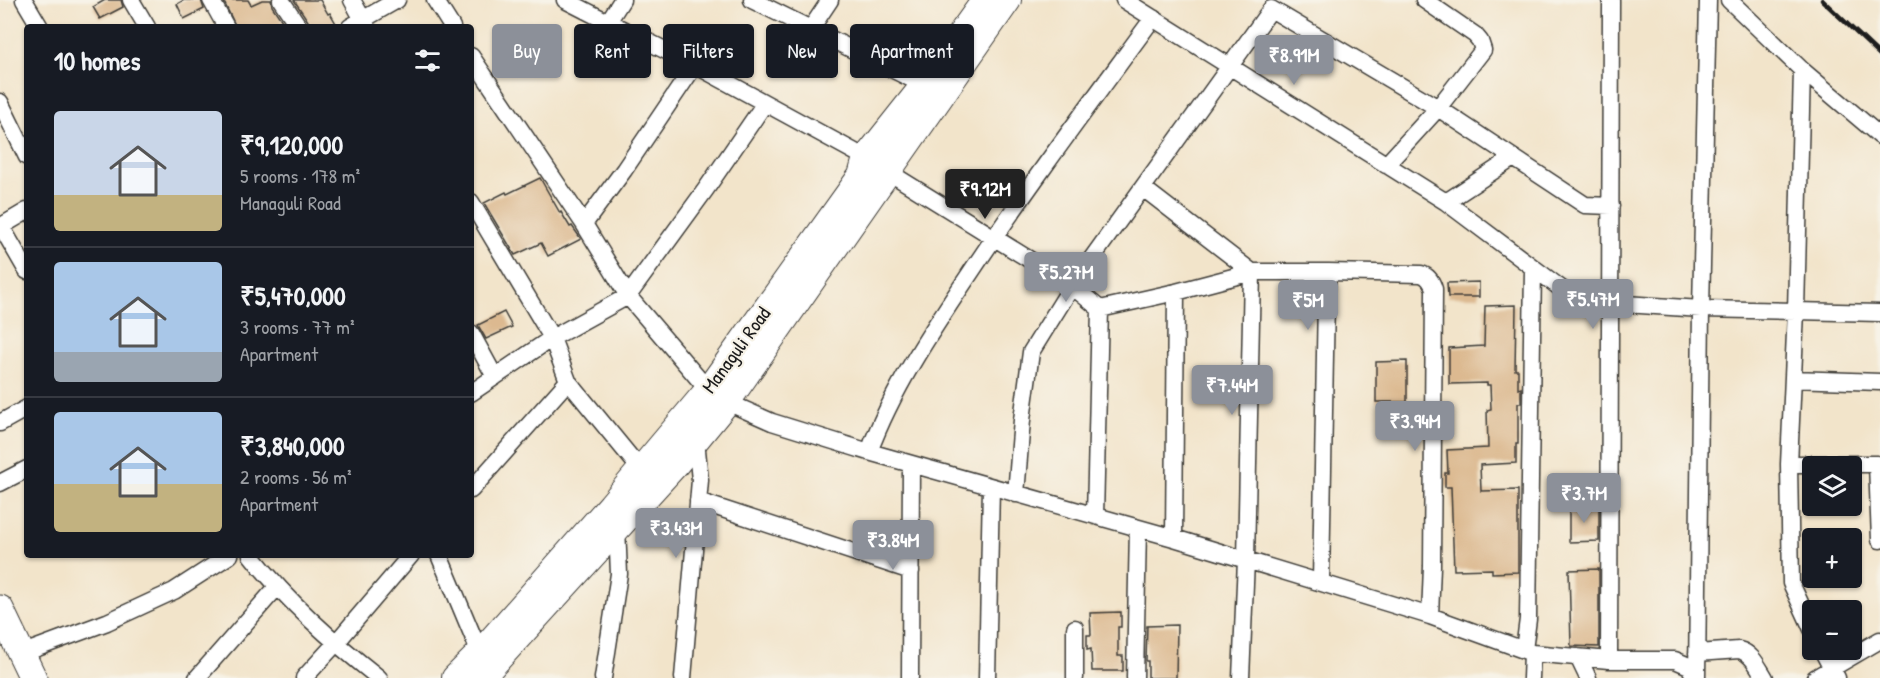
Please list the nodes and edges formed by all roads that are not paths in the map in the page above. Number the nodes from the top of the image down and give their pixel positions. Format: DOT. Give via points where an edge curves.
graph roads {
  1 [pos="24,0"];
  2 [pos="131,0"];
  3 [pos="211,0"];
  4 [pos="281,0"];
  5 [pos="352,0"];
  6 [pos="397,0"];
  7 [pos="435,0"];
  8 [pos="565,0"];
  9 [pos="622,0"];
  10 [pos="752,0"];
  11 [pos="830,0"];
  12 [pos="985,0"];
  13 [pos="1008,0"];
  14 [pos="1124,0"];
  15 [pos="1424,0"];
  16 [pos="1611,0"];
  17 [pos="1708,0"];
  18 [pos="1729,0"];
  19 [pos="1269,3"];
  20 [pos="1153,18"];
  21 [pos="608,22"];
  22 [pos="38,24"];
  23 [pos="145,24"];
  24 [pos="224,24"];
  25 [pos="297,24"];
  26 [pos="360,24"];
  27 [pos="361,24"];
  28 [pos="450,24"];
  29 [pos="798,24"];
  30 [pos="814,24"];
  31 [pos="838,44"];
  32 [pos="663,49"];
  33 [pos="474,60"];
  34 [pos="1230,66"];
  35 [pos="1802,70"];
  36 [pos="686,78"];
  37 [pos="719,78"];
  38 [pos="924,85"];
  39 [pos="0,102"];
  40 [pos="765,103"];
  41 [pos="1438,108"];
  42 [pos="1880,136"];
  43 [pos="24,151"];
  44 [pos="866,158"];
  45 [pos="1513,158"];
  46 [pos="1386,165"];
  47 [pos="888,172"];
  48 [pos="1143,188"];
  49 [pos="1446,202"];
  50 [pos="1611,206"];
  51 [pos="474,207"];
  52 [pos="24,213"];
  53 [pos="584,224"];
  54 [pos="1,226"];
  55 [pos="993,238"];
  56 [pos="24,266"];
  57 [pos="1533,268"];
  58 [pos="1252,272"];
  59 [pos="1328,272"];
  60 [pos="1072,286"];
  61 [pos="1176,292"];
  62 [pos="628,296"];
  63 [pos="1610,303"];
  64 [pos="1100,309"];
  65 [pos="1701,309"];
  66 [pos="1796,311"];
  67 [pos="1880,313"];
  68 [pos="474,338"];
  69 [pos="552,338"];
  70 [pos="495,377"];
  71 [pos="1793,379"];
  72 [pos="568,381"];
  73 [pos="1880,382"];
  74 [pos="474,391"];
  75 [pos="718,396"];
  76 [pos="24,410"];
  77 [pos="0,423"];
  78 [pos="696,440"];
  79 [pos="869,452"];
  80 [pos="911,464"];
  81 [pos="1789,464"];
  82 [pos="1879,464"];
  83 [pos="641,470"];
  84 [pos="24,471"];
  85 [pos="0,483"];
  86 [pos="474,487"];
  87 [pos="991,487"];
  88 [pos="1016,494"];
  89 [pos="698,501"];
  90 [pos="1095,516"];
  91 [pos="617,527"];
  92 [pos="1138,528"];
  93 [pos="1174,537"];
  94 [pos="1880,540"];
  95 [pos="225,558"];
  96 [pos="253,558"];
  97 [pos="408,558"];
  98 [pos="440,558"];
  99 [pos="1246,560"];
  100 [pos="911,571"];
  101 [pos="1321,582"];
  102 [pos="277,587"];
  103 [pos="1802,607"];
  104 [pos="0,609"];
  105 [pos="1430,616"];
  106 [pos="1074,628"];
  107 [pos="1880,640"];
  108 [pos="336,643"];
  109 [pos="1528,651"];
  110 [pos="1697,653"];
  111 [pos="1578,657"];
  112 [pos="1609,660"];
  113 [pos="480,666"];
  114 [pos="27,671"];
  115 [pos="1834,673"];
  116 [pos="197,678"];
  117 [pos="304,678"];
  118 [pos="379,678"];
  119 [pos="456,678"];
  120 [pos="603,678"];
  121 [pos="683,678"];
  122 [pos="910,678"];
  123 [pos="987,678"];
  124 [pos="1075,678"];
  125 [pos="1135,678"];
  126 [pos="1241,678"];
  127 [pos="1531,678"];
  128 [pos="1588,678"];
  129 [pos="1696,678"];
  130 [pos="1765,678"];
  131 [pos="1815,678"];
  1 -- 22 [label="street"];
  2 -- 23 [label="street"];
  3 -- 24 [label="street"];
  4 -- 25 [label="street"];
  5 -- 26 [label="street"];
  6 -- 27 [label="street"];
  7 -- 28 [label="street"];
  8 -- 21 [label="street"];
  9 -- 21 [label="street"];
  10 -- 29 [label="street"];
  11 -- 30 [label="street"];
  12 -- 38 [label="main road, Managuli Road"];
  13 -- 47 [label="main road, Managuli Road"];
  14 -- 20 [label="street"];
  15 -- 41 [label="street" via="1475,35 1483,50"];
  16 -- 50 [label="street"];
  17 -- 65 [label="street"];
  18 -- 35 [label="street"];
  19 -- 34 [label="street"];
  19 -- 41 [label="street"];
  20 -- 34 [label="street"];
  20 -- 55 [label="street"];
  21 -- 32 [label="street"];
  31 -- 38 [label="street"];
  33 -- 53 [label="street"];
  34 -- 46 [label="street"];
  34 -- 48 [label="street"];
  35 -- 42 [label="street"];
  35 -- 66 [label="street"];
  36 -- 53 [label="street"];
  37 -- 40 [label="street"];
  38 -- 44 [label="main road, Managuli Road"];
  39 -- 43 [label="street"];
  40 -- 44 [label="street"];
  40 -- 62 [label="street"];
  41 -- 45 [label="street"];
  41 -- 46 [label="street"];
  44 -- 47 [label="street"];
  44 -- 75 [label="main road, Managuli Road" via="861,176"];
  45 -- 49 [label="street"];
  45 -- 50 [label="street" via="1585,205"];
  46 -- 49 [label="street"];
  47 -- 55 [label="street"];
  47 -- 75 [label="main road, Managuli Road"];
  48 -- 58 [label="street"];
  48 -- 60 [label="street"];
  49 -- 57 [label="street"];
  50 -- 63 [label="street"];
  51 -- 69 [label="street"];
  52 -- 54 [label="street"];
  53 -- 62 [label="street"];
  54 -- 56 [label="street"];
  55 -- 60 [label="street"];
  55 -- 79 [label="street" via="932,330 880,422"];
  57 -- 63 [label="street" via="1575,299"];
  57 -- 109 [label="street"];
  58 -- 59 [label="street"];
  58 -- 61 [label="street"];
  58 -- 99 [label="street"];
  59 -- 101 [label="street"];
  59 -- 105 [label="street" via="1421,274 1432,282"];
  60 -- 64 [label="street"];
  60 -- 88 [label="street" via="1031,352"];
  61 -- 64 [label="street"];
  61 -- 93 [label="street"];
  62 -- 69 [label="street"];
  62 -- 75 [label="street"];
  63 -- 65 [label="street"];
  63 -- 112 [label="street"];
  64 -- 90 [label="street"];
  65 -- 66 [label="street"];
  65 -- 110 [label="street"];
  66 -- 67 [label="street"];
  66 -- 71 [label="street"];
  68 -- 70 [label="street"];
  69 -- 70 [label="street"];
  69 -- 72 [label="street"];
  70 -- 74 [label="street"];
  71 -- 73 [label="street"];
  71 -- 81 [label="street"];
  72 -- 83 [label="street"];
  72 -- 86 [label="street"];
  75 -- 78 [label="main road, Managuli Road"];
  75 -- 79 [label="street" via="772,423"];
  75 -- 83 [label="main road, Managuli Road"];
  76 -- 77 [label="street"];
  78 -- 89 [label="street"];
  78 -- 91 [label="main road, Managuli Road"];
  79 -- 80 [label="street"];
  80 -- 87 [label="street"];
  80 -- 100 [label="street"];
  81 -- 82 [label="street"];
  81 -- 103 [label="street" via="1791,582"];
  82 -- 94 [label="street"];
  83 -- 113 [label="main road, Managuli Road"];
  84 -- 85 [label="street"];
  87 -- 88 [label="street"];
  87 -- 123 [label="street"];
  88 -- 90 [label="street"];
  89 -- 100 [label="street"];
  89 -- 121 [label="street"];
  90 -- 92 [label="street"];
  91 -- 113 [label="main road, Managuli Road"];
  91 -- 120 [label="street" via="620,574"];
  92 -- 93 [label="street"];
  92 -- 125 [label="street"];
  93 -- 99 [label="street"];
  95 -- 114 [label="street" via="174,591 107,622"];
  96 -- 102 [label="street"];
  97 -- 108 [label="street"];
  98 -- 113 [label="street"];
  99 -- 101 [label="street"];
  99 -- 126 [label="street"];
  100 -- 122 [label="street"];
  101 -- 105 [label="street"];
  102 -- 108 [label="street"];
  102 -- 116 [label="street"];
  104 -- 114 [label="highway"];
  105 -- 109 [label="street"];
  106 -- 124 [label="street"];
  107 -- 115 [label="street"];
  108 -- 117 [label="street"];
  108 -- 118 [label="street"];
  109 -- 111 [label="street"];
  109 -- 127 [label="street"];
  110 -- 129 [label="street"];
  110 -- 130 [label="street" via="1744,651"];
  111 -- 112 [label="street"];
  111 -- 128 [label="street"];
  112 -- 129 [label="street" via="1675,660 1689,666"];
  113 -- 119 [label="main road, Managuli Road"];
  115 -- 131 [label="street"];
}
